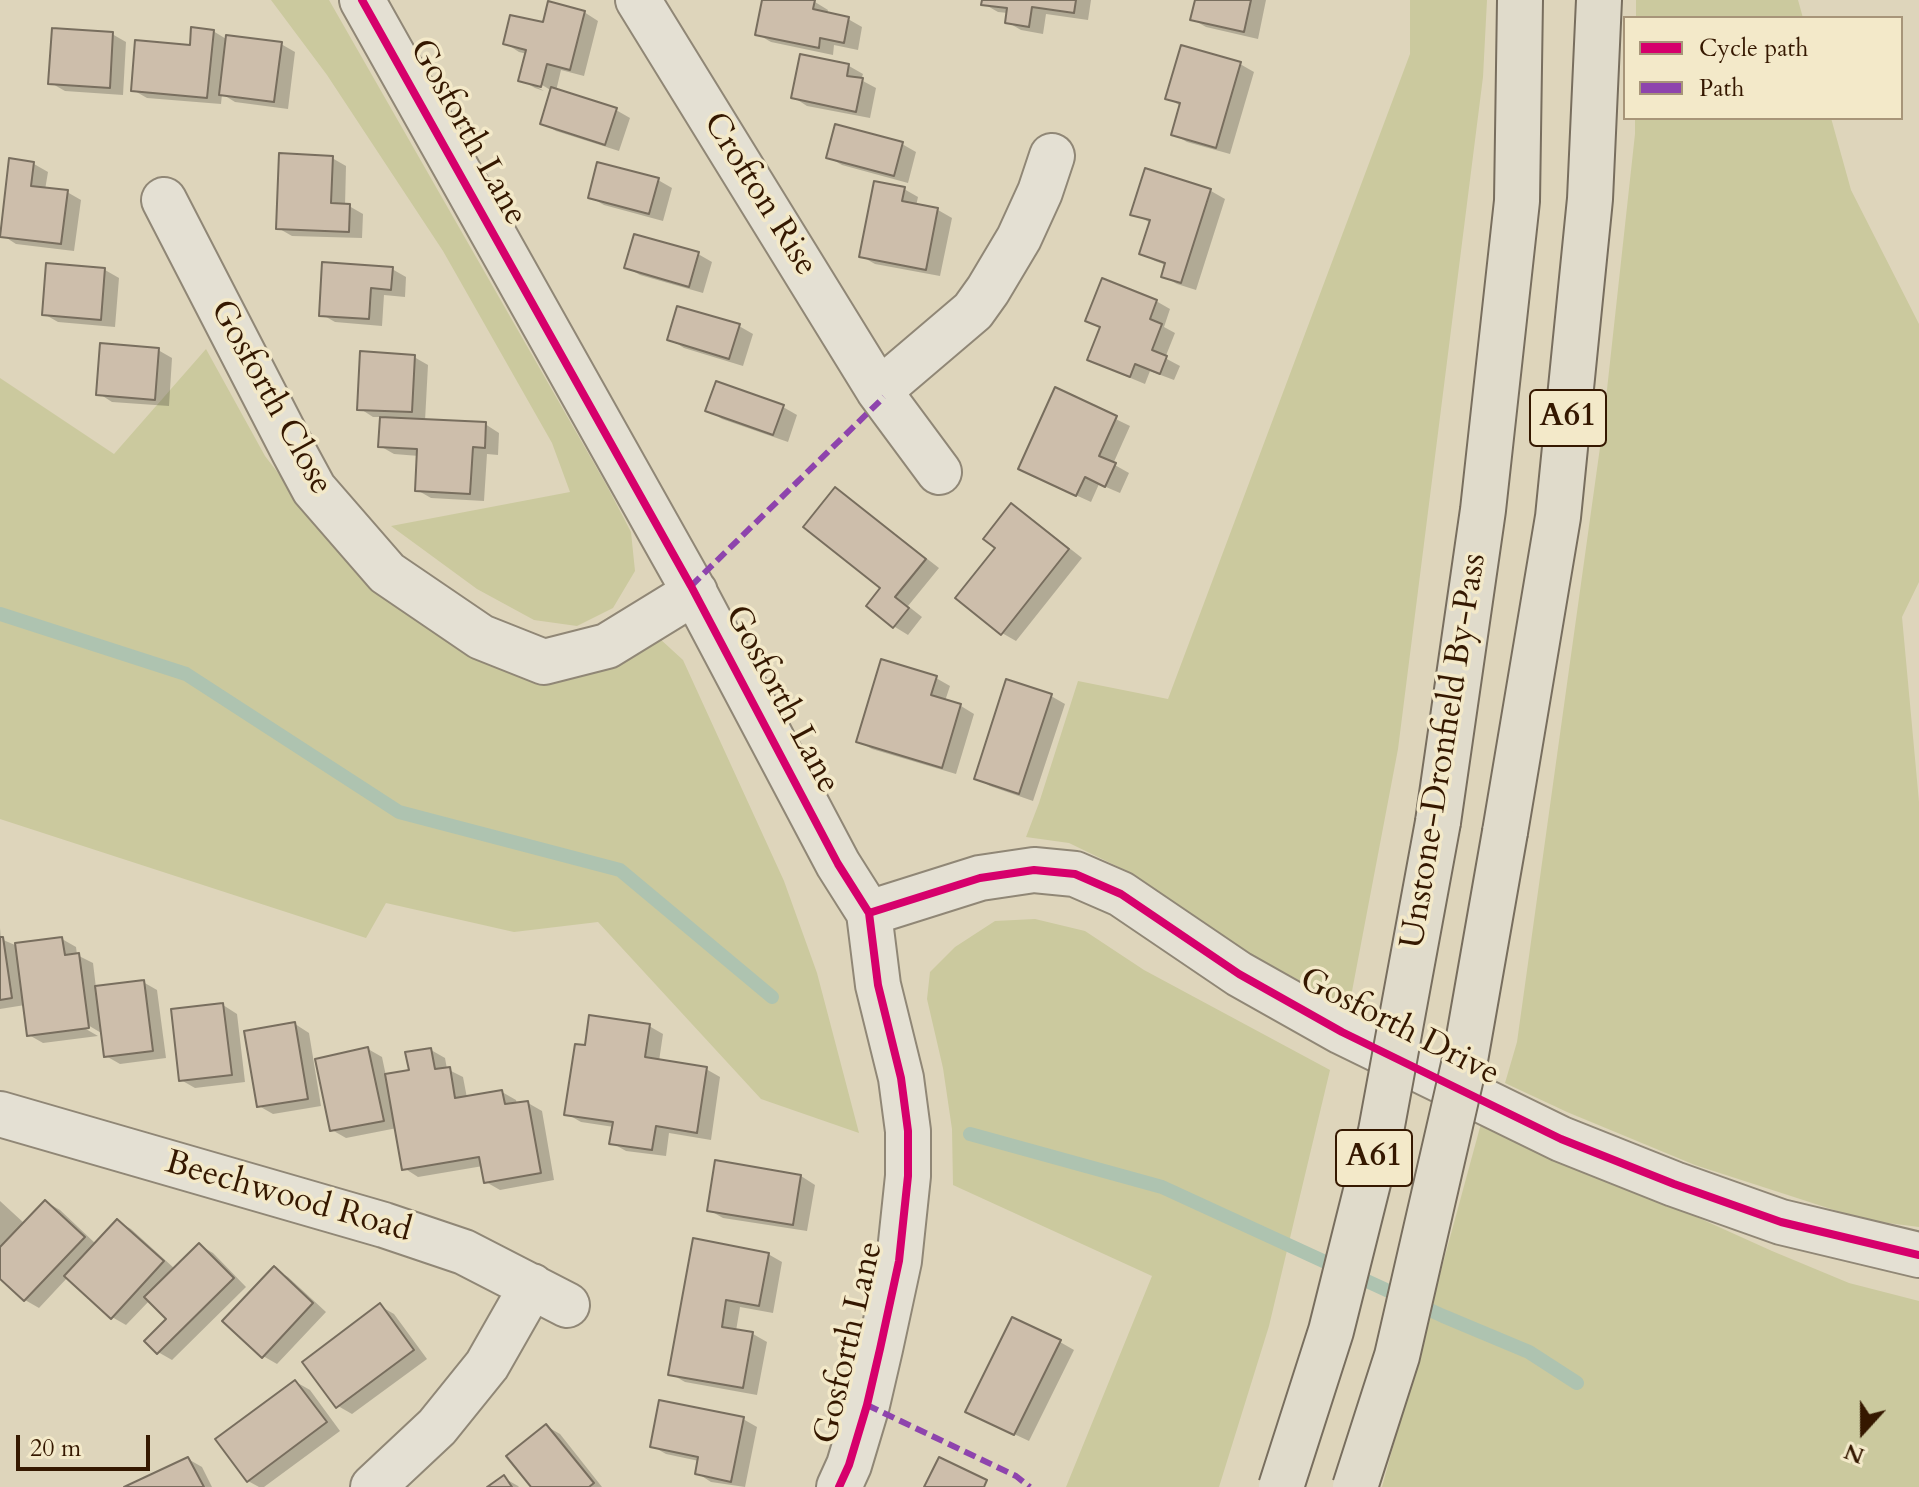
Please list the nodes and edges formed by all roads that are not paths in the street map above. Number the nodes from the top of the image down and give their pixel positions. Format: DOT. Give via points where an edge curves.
graph roads {
  1 [pos="362,0"];
  2 [pos="638,0"];
  3 [pos="1520,0"];
  4 [pos="1599,0"];
  5 [pos="1052,156"];
  6 [pos="164,200"];
  7 [pos="879,391"];
  8 [pos="939,472"];
  9 [pos="695,592"];
  10 [pos="869,913"];
  11 [pos="0,1114"];
  12 [pos="1919,1255"];
  13 [pos="373,1487"];
  14 [pos="839,1487"];
  15 [pos="1281,1487"];
  16 [pos="1355,1487"];
  1 -- 9 [label="street, Gosforth Lane"];
  2 -- 7 [label="street, Crofton Rise"];
  3 -- 15 [label="highway, Unstone-Dronfield By-Pass / A61, bridge" via="1517,201 1483,510 1438,822 1381,1131 1331,1331"];
  4 -- 16 [label="highway, Unstone-Dronfield By-Pass / A61, bridge" via="1590,199 1558,517 1465,1060 1397,1356"];
  5 -- 7 [label="street" via="1019,238 973,311"];
  6 -- 9 [label="street, Gosforth Close" via="314,489 387,573 481,637 544,662 607,646"];
  7 -- 8 [label="street, Crofton Rise"];
  9 -- 10 [label="street, Gosforth Lane"];
  10 -- 12 [label="street, Gosforth Drive" via="980,878 1034,870 1075,874 1121,894 1239,974 1342,1032 1561,1139 1781,1222"];
  10 -- 14 [label="street, Gosforth Lane" via="878,985 903,1092 908,1176 899,1261 880,1349"];
  11 -- 13 [label="street, Beechwood Road" via="384,1225 464,1252 549,1295 437,1427"];
}
